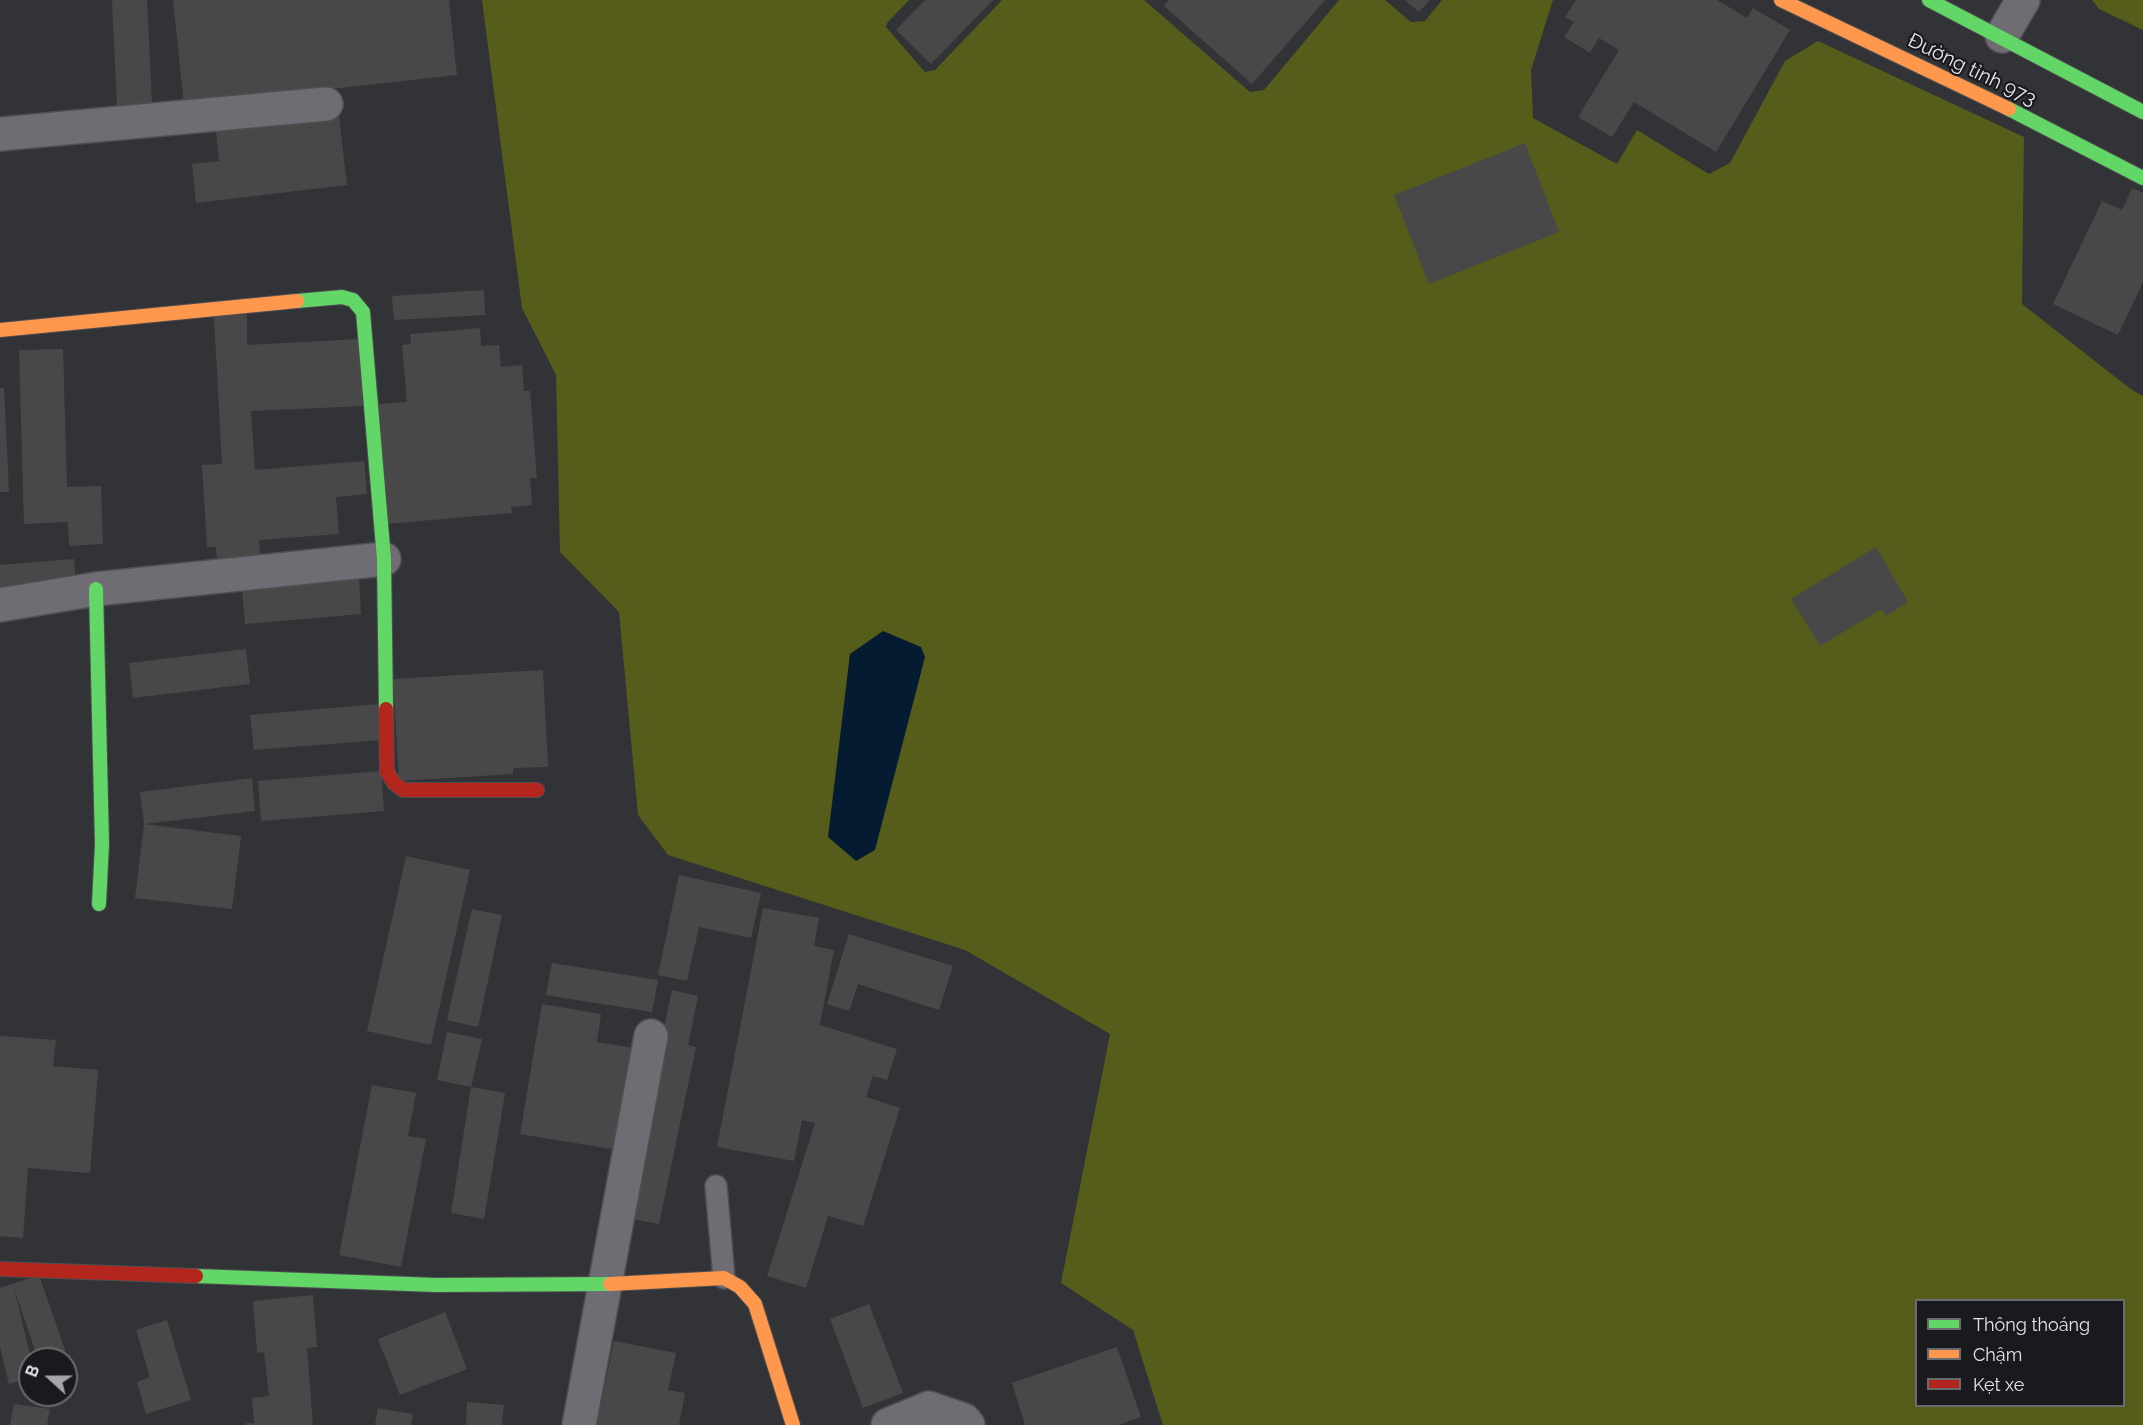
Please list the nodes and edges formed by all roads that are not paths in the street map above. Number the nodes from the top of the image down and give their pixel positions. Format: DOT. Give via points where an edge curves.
graph roads {
  1 [pos="1781,0"];
  2 [pos="1929,0"];
  3 [pos="2023,0"];
  4 [pos="2015,44"];
  5 [pos="326,104"];
  6 [pos="2143,112"];
  7 [pos="0,134"];
  8 [pos="2143,178"];
  9 [pos="0,330"];
  10 [pos="384,559"];
  11 [pos="96,589"];
  12 [pos="0,605"];
  13 [pos="537,790"];
  14 [pos="99,904"];
  15 [pos="651,1036"];
  16 [pos="716,1186"];
  17 [pos="0,1269"];
  18 [pos="724,1278"];
  19 [pos="604,1284"];
  20 [pos="579,1425"];
  21 [pos="793,1425"];
  22 [pos="888,1425"];
  23 [pos="968,1425"];
  1 -- 8 [label="street, Đường tỉnh 973"];
  2 -- 4 [label="street"];
  3 -- 4 [label="street"];
  4 -- 6 [label="street"];
  5 -- 7 [label="street"];
  9 -- 10 [label="street" via="342,297 353,300 363,312"];
  10 -- 11 [label="street"];
  10 -- 13 [label="street" via="387,772 394,783 403,790"];
  11 -- 12 [label="street"];
  11 -- 14 [label="street" via="102,844"];
  15 -- 19 [label="street"];
  16 -- 18 [label="lane"];
  17 -- 19 [label="street" via="436,1285"];
  18 -- 19 [label="street"];
  18 -- 21 [label="street" via="740,1287 754,1304"];
  19 -- 20 [label="street"];
  22 -- 23 [label="street" via="929,1408"];
}
